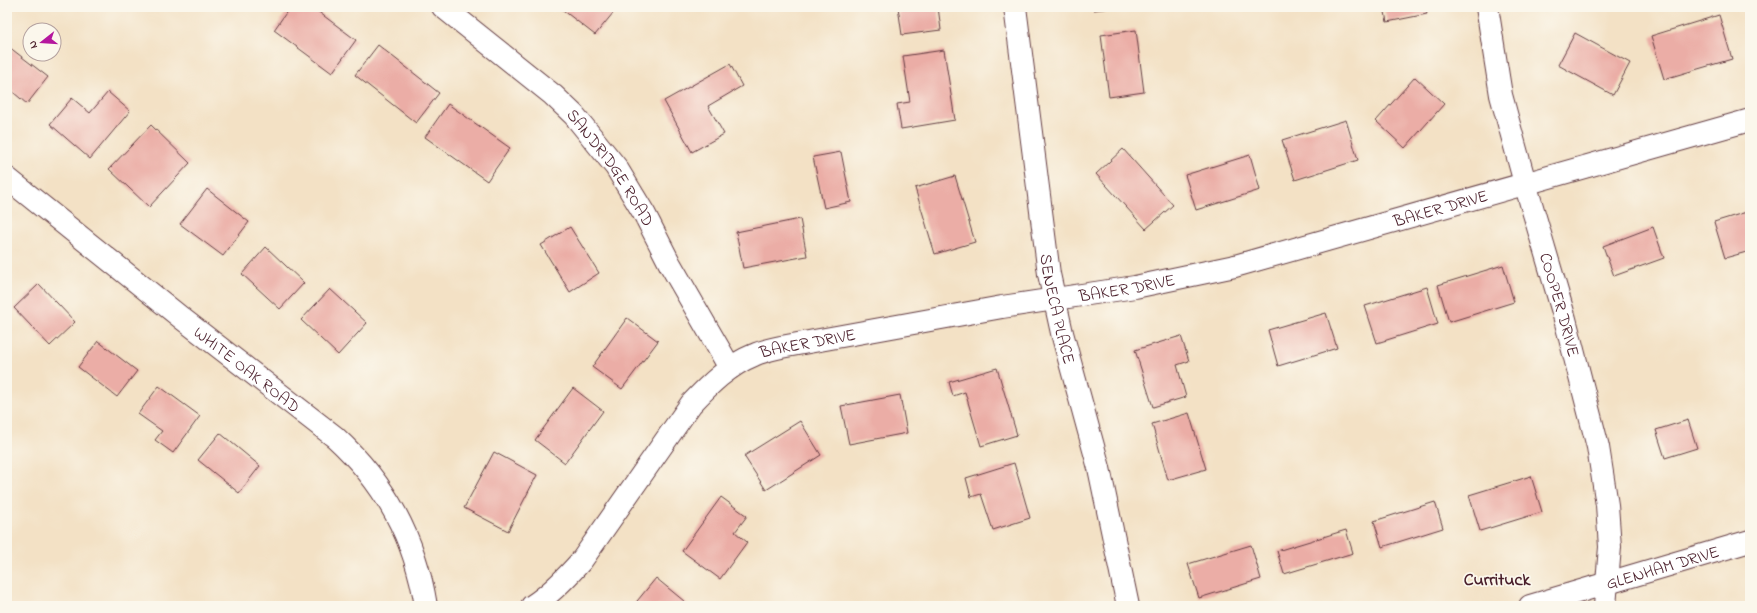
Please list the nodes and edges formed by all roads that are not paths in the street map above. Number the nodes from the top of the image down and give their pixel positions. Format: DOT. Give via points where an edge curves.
graph roads {
  1 [pos="444,7"];
  2 [pos="1015,7"];
  3 [pos="1487,7"];
  4 [pos="1750,120"];
  5 [pos="7,178"];
  6 [pos="1524,184"];
  7 [pos="1055,299"];
  8 [pos="730,368"];
  9 [pos="1750,541"];
  10 [pos="1608,583"];
  11 [pos="426,606"];
  12 [pos="532,606"];
  13 [pos="1128,606"];
  14 [pos="1530,606"];
  15 [pos="1605,606"];
  1 -- 8 [label="street, SANDRIDGE ROAD" via="574,114 616,167"];
  2 -- 7 [label="street, SENECA PLACE" via="1049,274"];
  3 -- 6 [label="street, COOPER DRIVE" via="1501,96"];
  4 -- 6 [label="street, BAKER DRIVE"];
  5 -- 11 [label="street, WHITE OAK ROAD" via="351,452 391,503 410,541 422,579"];
  6 -- 7 [label="street, BAKER DRIVE" via="1235,266 1135,287"];
  6 -- 10 [label="street, COOPER DRIVE" via="1565,319 1598,447 1607,505 1610,547"];
  7 -- 8 [label="street, BAKER DRIVE" via="781,347 754,355"];
  7 -- 13 [label="street, SENECA PLACE" via="1099,468"];
  8 -- 12 [label="street, BAKER DRIVE" via="691,404 570,575"];
  9 -- 10 [label="street, GLENHAM DRIVE"];
  10 -- 14 [label="street, GLENHAM DRIVE"];
  10 -- 15 [label="street, COOPER DRIVE"];
}
